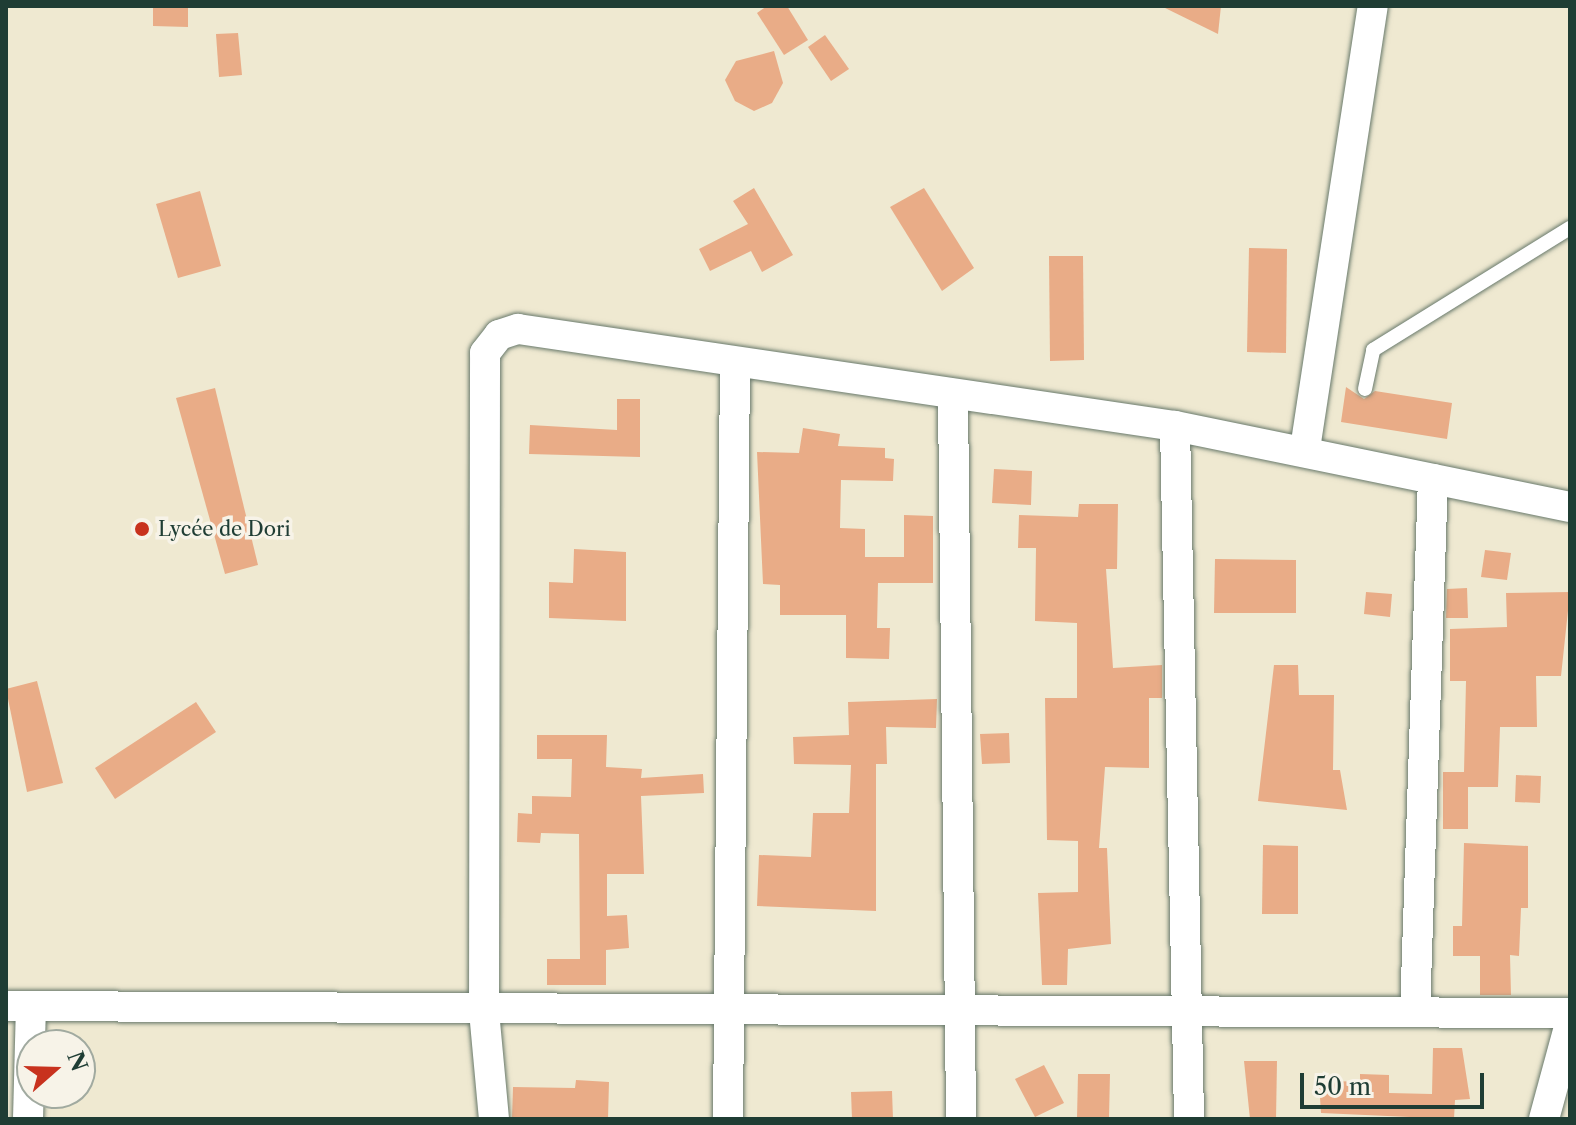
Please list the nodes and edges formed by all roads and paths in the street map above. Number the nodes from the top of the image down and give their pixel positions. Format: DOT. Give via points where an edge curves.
graph roads {
  1 [pos="1373,6"];
  2 [pos="1570,228"];
  3 [pos="735,362"];
  4 [pos="1365,389"];
  5 [pos="953,398"];
  6 [pos="1175,426"];
  7 [pos="1305,449"];
  8 [pos="1433,479"];
  9 [pos="1570,507"];
  10 [pos="728,1004"];
  11 [pos="19,1006"];
  12 [pos="960,1007"];
  13 [pos="1188,1009"];
  14 [pos="484,1012"];
  15 [pos="1415,1012"];
  16 [pos="1570,1013"];
  17 [pos="1570,1023"];
  18 [pos="28,1119"];
  19 [pos="494,1119"];
  20 [pos="728,1119"];
  21 [pos="961,1119"];
  22 [pos="1189,1119"];
  23 [pos="1544,1119"];
  1 -- 7 [label="street"];
  2 -- 4 [label="lane" via="1373,350"];
  3 -- 5 [label="street"];
  3 -- 10 [label="street"];
  3 -- 14 [label="street" via="518,329 499,335 485,353"];
  5 -- 6 [label="street"];
  5 -- 12 [label="street"];
  6 -- 7 [label="street"];
  6 -- 13 [label="street"];
  7 -- 8 [label="street"];
  8 -- 9 [label="street"];
  8 -- 15 [label="street"];
  10 -- 12 [label="street"];
  10 -- 14 [label="street"];
  10 -- 20 [label="street"];
  11 -- 14 [label="street"];
  11 -- 18 [label="street"];
  12 -- 13 [label="street"];
  12 -- 21 [label="street"];
  13 -- 15 [label="street"];
  13 -- 22 [label="street"];
  14 -- 19 [label="street"];
  15 -- 16 [label="street"];
  17 -- 23 [label="street"];
}
